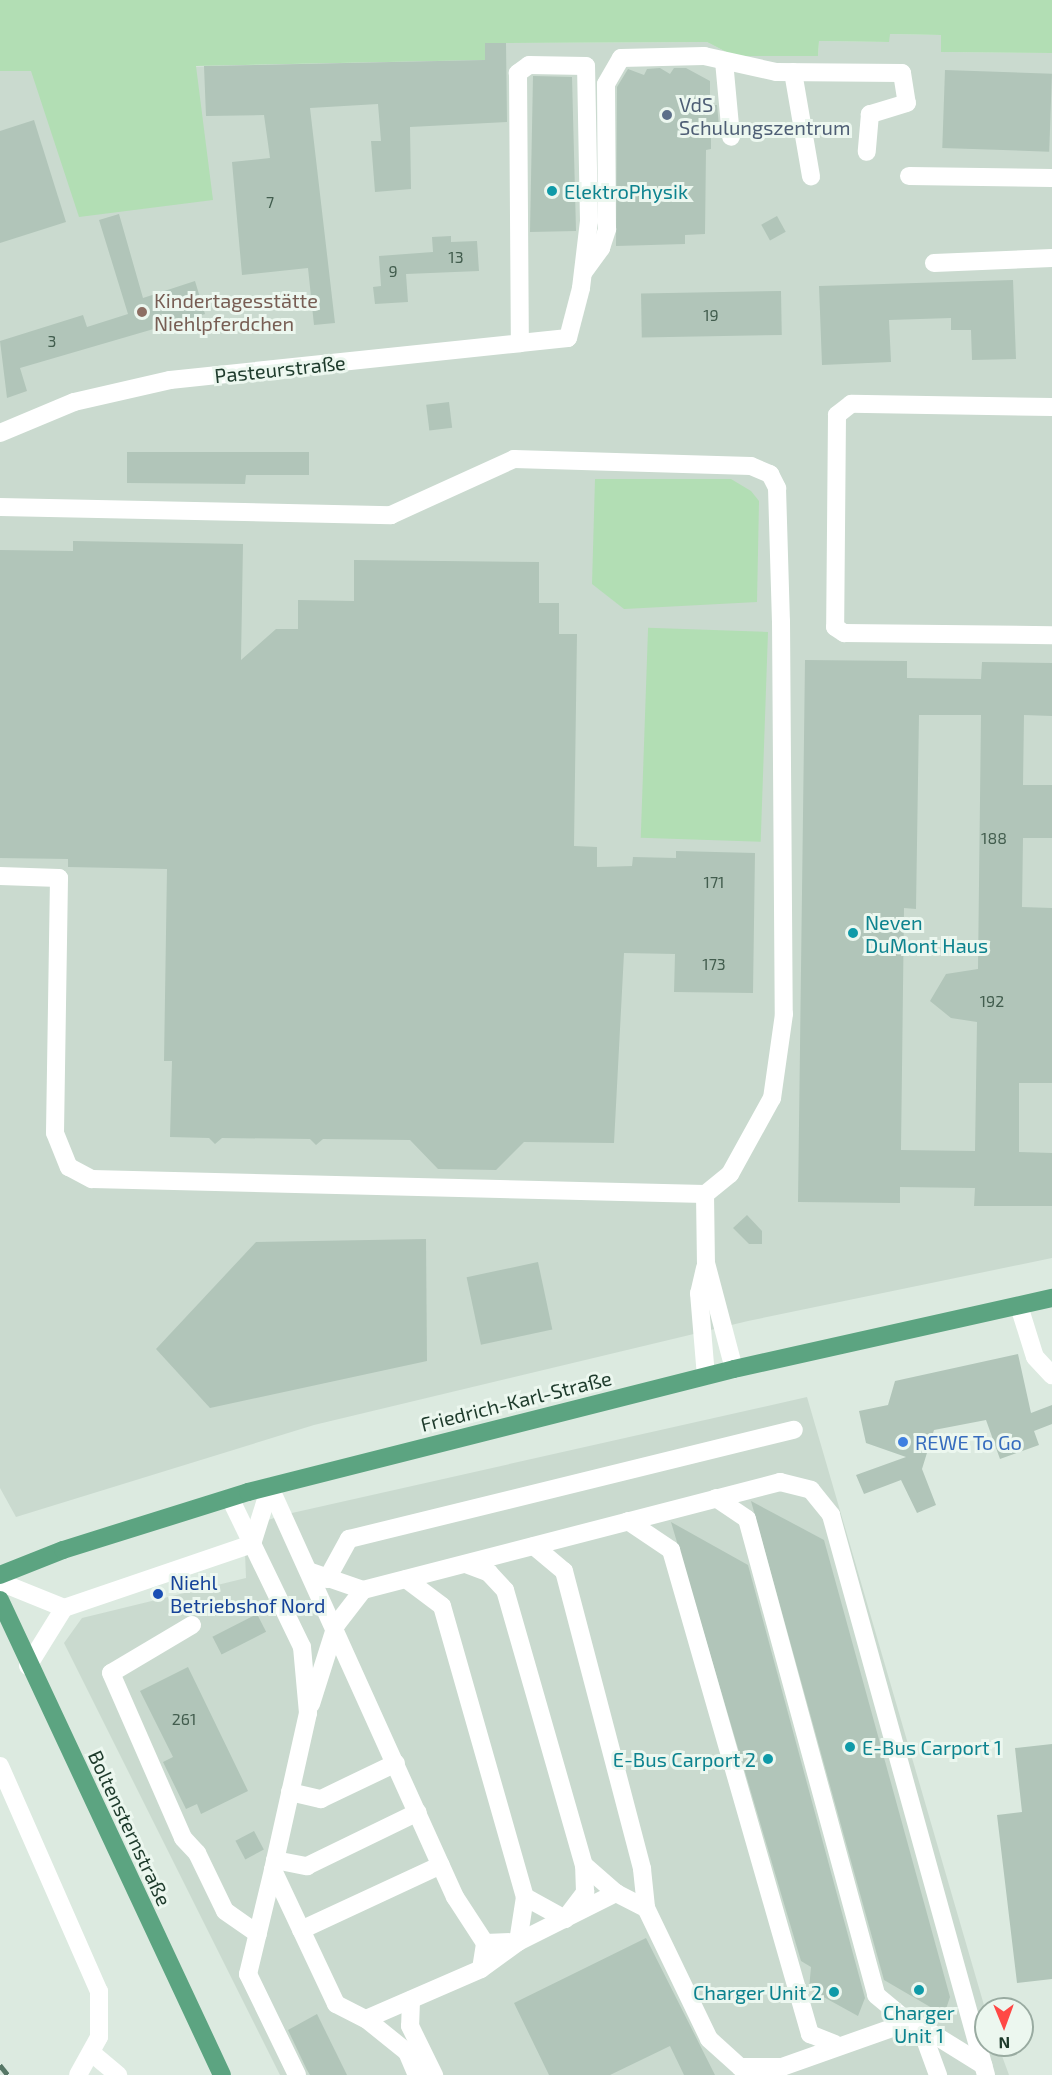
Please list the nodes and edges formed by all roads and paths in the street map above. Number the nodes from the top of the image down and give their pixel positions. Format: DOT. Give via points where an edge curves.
graph roads {
  1 [pos="724,61"];
  2 [pos="793,72"];
  3 [pos="731,137"];
  4 [pos="867,152"];
  5 [pos="811,176"];
  6 [pos="909,176"];
  7 [pos="1052,178"];
  8 [pos="1052,258"];
  9 [pos="934,263"];
  10 [pos="583,273"];
  11 [pos="520,343"];
  12 [pos="1052,407"];
  13 [pos="0,433"];
  14 [pos="0,507"];
  15 [pos="1052,635"];
  16 [pos="0,876"];
  17 [pos="705,1194"];
  18 [pos="706,1263"];
  19 [pos="1052,1299"];
  20 [pos="1019,1306"];
  21 [pos="734,1369"];
  22 [pos="1052,1374"];
  23 [pos="706,1376"];
  24 [pos="794,1430"];
  25 [pos="270,1487"];
  26 [pos="230,1498"];
  27 [pos="716,1498"];
  28 [pos="628,1521"];
  29 [pos="252,1544"];
  30 [pos="534,1546"];
  31 [pos="466,1563"];
  32 [pos="0,1575"];
  33 [pos="319,1576"];
  34 [pos="406,1579"];
  35 [pos="0,1582"];
  36 [pos="363,1590"];
  37 [pos="0,1600"];
  38 [pos="64,1608"];
  39 [pos="192,1625"];
  40 [pos="336,1625"];
  41 [pos="28,1666"];
  42 [pos="308,1713"];
  43 [pos="396,1763"];
  44 [pos="0,1766"];
  45 [pos="290,1792"];
  46 [pos="418,1812"];
  47 [pos="274,1865"];
  48 [pos="441,1865"];
  49 [pos="584,1865"];
  50 [pos="616,1893"];
  51 [pos="525,1898"];
  52 [pos="646,1908"];
  53 [pos="565,1919"];
  54 [pos="301,1930"];
  55 [pos="258,1934"];
  56 [pos="485,1942"];
  57 [pos="518,1942"];
  58 [pos="482,1969"];
  59 [pos="411,2000"];
  60 [pos="366,2019"];
  61 [pos="912,2021"];
  62 [pos="835,2044"];
  63 [pos="93,2054"];
  64 [pos="985,2070"];
  65 [pos="740,2071"];
  66 [pos="78,2075"];
  67 [pos="118,2075"];
  68 [pos="222,2075"];
  69 [pos="297,2075"];
  70 [pos="417,2075"];
  71 [pos="434,2075"];
  72 [pos="938,2075"];
  1 -- 2 [label="street"];
  1 -- 3 [label="street"];
  1 -- 10 [label="street" via="646,54 612,65 606,84 607,229 601,248"];
  2 -- 4 [label="street" via="902,73 907,103 870,114"];
  2 -- 5 [label="street"];
  6 -- 7 [label="street"];
  8 -- 9 [label="street"];
  10 -- 11 [label="street, Pasteurstraße" via="568,338"];
  10 -- 11 [label="street" via="589,221 586,66 529,66 518,74"];
  11 -- 13 [label="street, Pasteurstraße" via="170,380 74,402"];
  12 -- 15 [label="street" via="851,404 837,415 835,627 844,633"];
  14 -- 17 [label="street" via="391,515 514,459 751,466 770,474 777,488 781,621 784,1014 772,1098 730,1174"];
  16 -- 17 [label="street" via="58,878 55,1132 69,1167 92,1179"];
  17 -- 18 [label="street"];
  18 -- 21 [label="street"];
  18 -- 23 [label="street" via="699,1293"];
  19 -- 20 [label="main road, Friedrich-Karl-Straße"];
  20 -- 21 [label="main road, Friedrich-Karl-Straße"];
  20 -- 22 [label="street" via="1035,1357"];
  21 -- 23 [label="main road, Friedrich-Karl-Straße"];
  23 -- 25 [label="main road, Friedrich-Karl-Straße"];
  24 -- 33 [label="street" via="349,1539"];
  25 -- 26 [label="main road, Friedrich-Karl-Straße"];
  25 -- 29 [label="street"];
  25 -- 33 [label="street"];
  26 -- 29 [label="street"];
  26 -- 32 [label="main road, Friedrich-Karl-Straße" via="63,1550"];
  27 -- 28 [label="street"];
  27 -- 61 [label="street" via="747,1519 876,1995"];
  27 -- 64 [label="street" via="780,1482 811,1490 831,1515"];
  28 -- 30 [label="street"];
  28 -- 62 [label="street" via="671,1550 810,2034"];
  29 -- 38 [label="street"];
  29 -- 42 [label="street" via="302,1647"];
  30 -- 31 [label="street"];
  30 -- 52 [label="street" via="564,1571 642,1869"];
  31 -- 34 [label="street"];
  31 -- 49 [label="street" via="489,1573 505,1590"];
  33 -- 36 [label="street"];
  33 -- 40 [label="street"];
  34 -- 36 [label="street"];
  34 -- 51 [label="street" via="442,1606"];
  35 -- 38 [label="street"];
  36 -- 40 [label="street"];
  37 -- 41 [label="main road, Boltensternstraße"];
  38 -- 41 [label="street"];
  39 -- 55 [label="street" via="111,1673 183,1838 197,1853 225,1911"];
  40 -- 42 [label="street"];
  40 -- 43 [label="street"];
  41 -- 68 [label="main road, Boltensternstraße"];
  42 -- 45 [label="street"];
  43 -- 45 [label="street" via="321,1799"];
  43 -- 46 [label="street"];
  44 -- 63 [label="street" via="99,1990 102,2017"];
  45 -- 47 [label="street"];
  46 -- 47 [label="street" via="308,1866"];
  46 -- 48 [label="street"];
  47 -- 54 [label="street"];
  47 -- 55 [label="street"];
  48 -- 54 [label="street"];
  48 -- 56 [label="street"];
  49 -- 50 [label="street"];
  49 -- 53 [label="street" via="585,1892"];
  50 -- 52 [label="street"];
  50 -- 53 [label="street"];
  51 -- 53 [label="street"];
  51 -- 57 [label="street"];
  52 -- 65 [label="street" via="710,2039"];
  53 -- 57 [label="street"];
  54 -- 60 [label="street" via="336,2004"];
  55 -- 69 [label="street" via="248,1974"];
  56 -- 57 [label="street"];
  56 -- 58 [label="street"];
  57 -- 58 [label="street"];
  58 -- 59 [label="street"];
  59 -- 60 [label="street"];
  59 -- 71 [label="street" via="410,2026"];
  60 -- 70 [label="street" via="406,2052"];
  61 -- 62 [label="street"];
  61 -- 64 [label="street"];
  61 -- 72 [label="street"];
  62 -- 65 [label="street" via="782,2067"];
  63 -- 66 [label="street"];
  63 -- 67 [label="street"];
}
